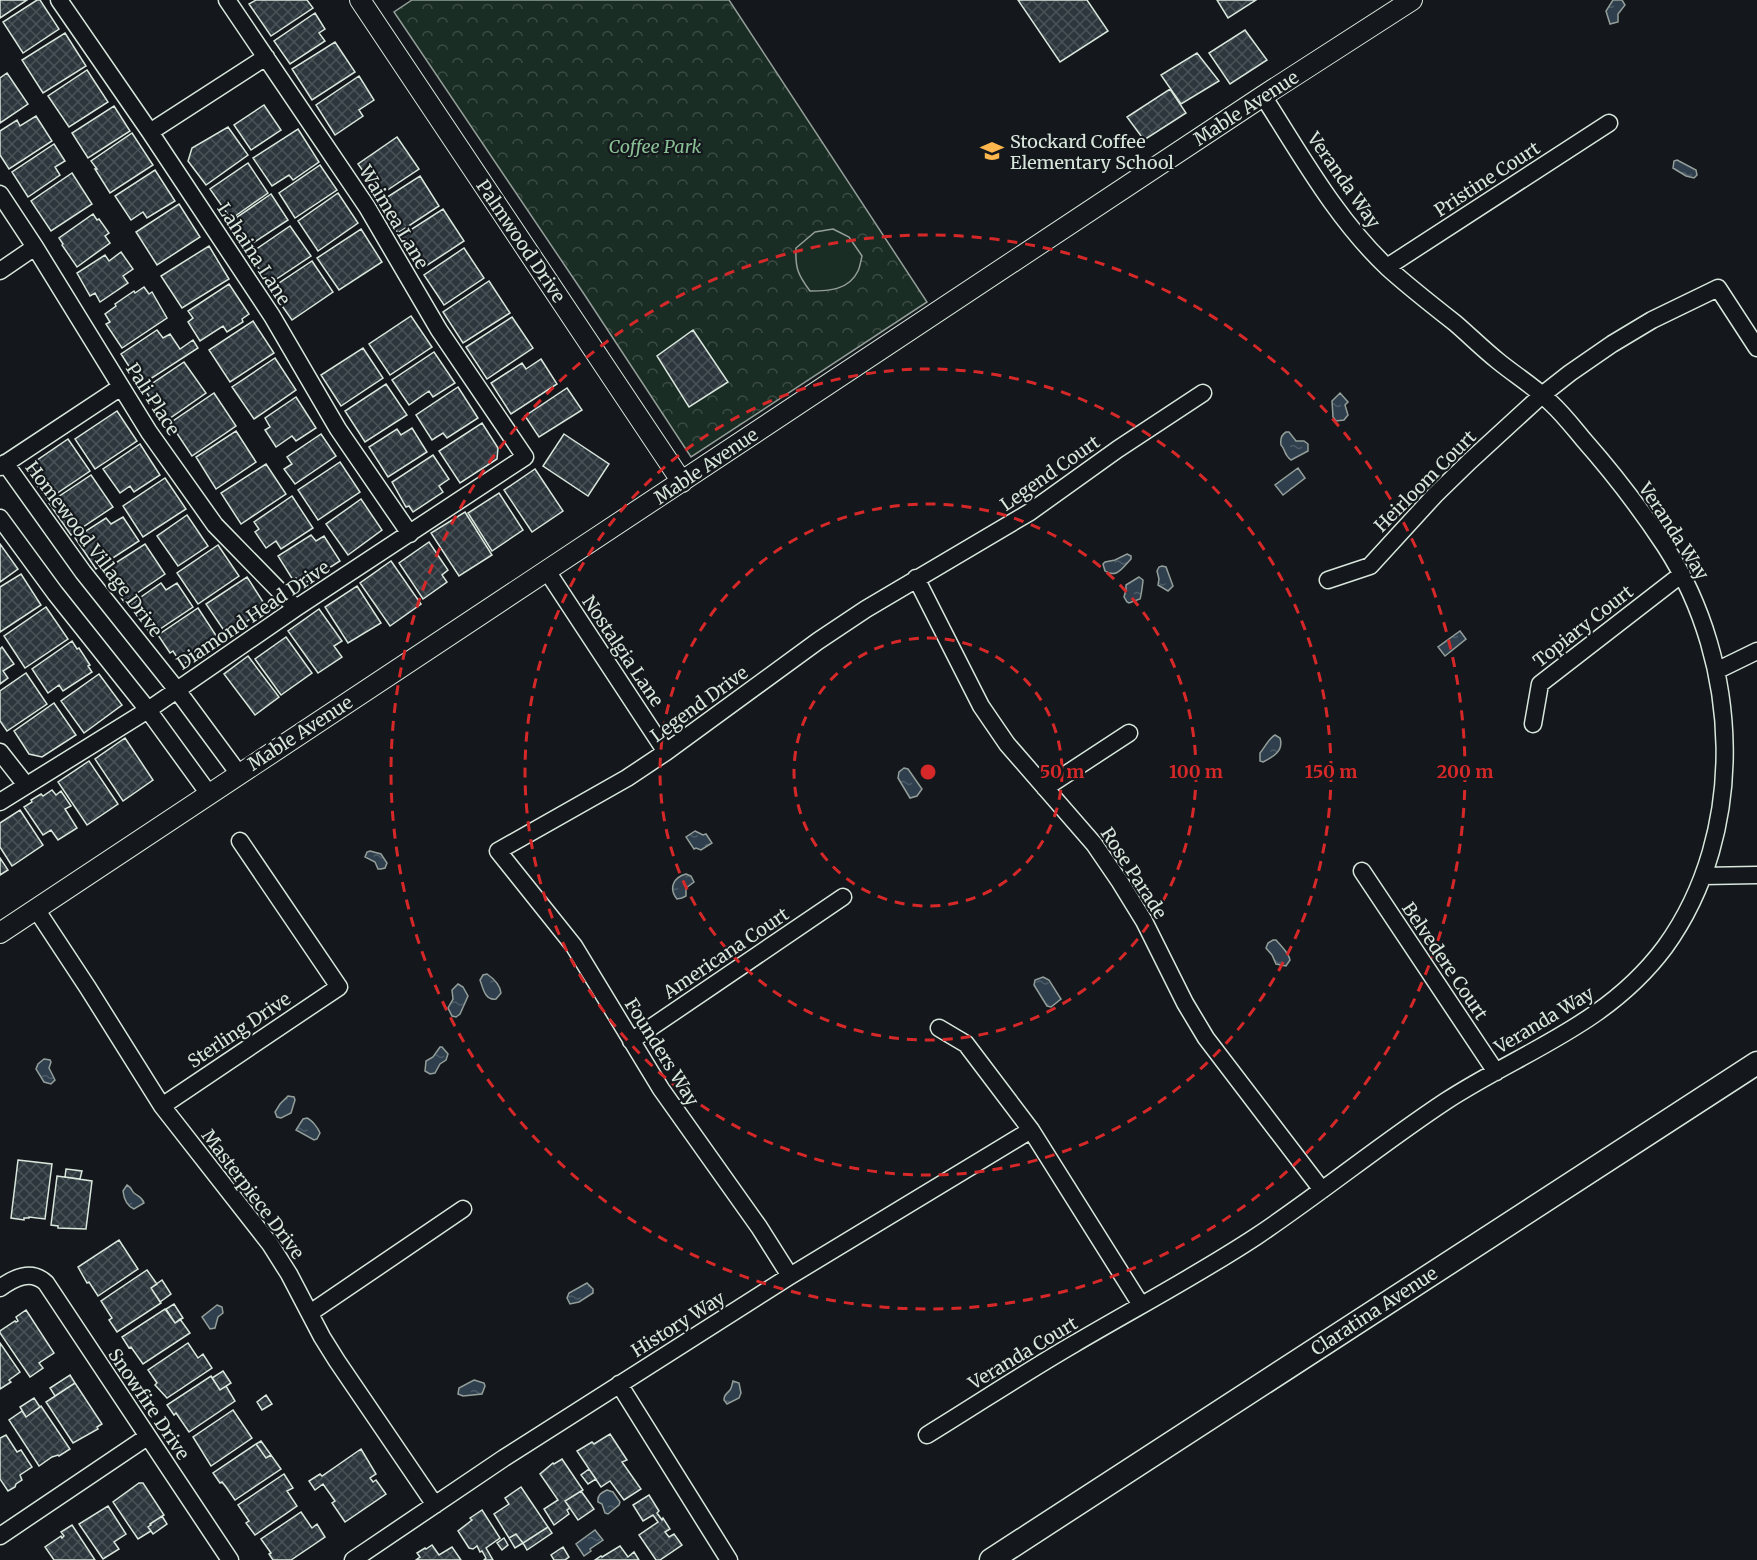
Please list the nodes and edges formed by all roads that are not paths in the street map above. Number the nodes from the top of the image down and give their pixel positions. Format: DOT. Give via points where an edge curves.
graph roads {
  1 [pos="59,0"];
  2 [pos="227,0"];
  3 [pos="360,0"];
  4 [pos="1404,2"];
  5 [pos="266,57"];
  6 [pos="1263,96"];
  7 [pos="1609,123"];
  8 [pos="150,132"];
  9 [pos="0,194"];
  10 [pos="35,248"];
  11 [pos="1388,267"];
  12 [pos="0,271"];
  13 [pos="1757,348"];
  14 [pos="121,387"];
  15 [pos="1203,393"];
  16 [pos="1542,395"];
  17 [pos="525,457"];
  18 [pos="2,465"];
  19 [pos="682,482"];
  20 [pos="0,518"];
  21 [pos="410,534"];
  22 [pos="547,571"];
  23 [pos="1682,574"];
  24 [pos="916,578"];
  25 [pos="1328,579"];
  26 [pos="296,608"];
  27 [pos="1757,651"];
  28 [pos="1716,671"];
  29 [pos="177,690"];
  30 [pos="148,710"];
  31 [pos="1533,724"];
  32 [pos="1129,733"];
  33 [pos="0,752"];
  34 [pos="666,752"];
  35 [pos="238,774"];
  36 [pos="26,785"];
  37 [pos="1045,788"];
  38 [pos="209,794"];
  39 [pos="0,802"];
  40 [pos="240,841"];
  41 [pos="498,851"];
  42 [pos="1362,872"];
  43 [pos="1757,875"];
  44 [pos="1703,876"];
  45 [pos="843,897"];
  46 [pos="36,909"];
  47 [pos="0,933"];
  48 [pos="939,1028"];
  49 [pos="631,1041"];
  50 [pos="1757,1064"];
  51 [pos="1496,1072"];
  52 [pos="162,1106"];
  53 [pos="1031,1130"];
  54 [pos="1322,1190"];
  55 [pos="463,1209"];
  56 [pos="790,1276"];
  57 [pos="0,1288"];
  58 [pos="1141,1305"];
  59 [pos="310,1313"];
  60 [pos="619,1384"];
  61 [pos="927,1435"];
  62 [pos="147,1437"];
  63 [pos="435,1506"];
  64 [pos="0,1536"];
  65 [pos="230,1560"];
  66 [pos="353,1560"];
  67 [pos="729,1560"];
  68 [pos="991,1560"];
  1 -- 8 [label="street, Lahaina Lane"];
  2 -- 5 [label="street, Waimea Lane"];
  3 -- 19 [label="street, Palmwood Drive"];
  4 -- 6 [label="street, Mable Avenue"];
  5 -- 8 [label="street"];
  5 -- 17 [label="street, Waimea Lane" via="367,207 439,330"];
  6 -- 11 [label="street, Veranda Way" via="1334,206"];
  6 -- 19 [label="street, Mable Avenue"];
  7 -- 11 [label="street, Pristine Court"];
  8 -- 21 [label="street, Lahaina Lane" via="272,316 338,429"];
  9 -- 10 [label="street, Pali Place"];
  10 -- 12 [label="street"];
  10 -- 14 [label="street, Pali Place"];
  11 -- 16 [label="street, Veranda Way"];
  13 -- 16 [label="street, Heirloom Court" via="1718,288 1612,344"];
  14 -- 18 [label="street"];
  14 -- 26 [label="street, Pali Place" via="215,525"];
  15 -- 24 [label="street, Legend Court" via="1030,512"];
  16 -- 23 [label="street, Veranda Way" via="1633,500"];
  16 -- 25 [label="street, Heirloom Court" via="1436,495 1370,566"];
  17 -- 21 [label="street, Diamond Head Drive"];
  18 -- 29 [label="street, Homewood Village Drive"];
  19 -- 22 [label="street, Mable Avenue"];
  20 -- 30 [label="street" via="54,593"];
  21 -- 26 [label="street, Diamond Head Drive"];
  22 -- 34 [label="street, Nostalgia Lane"];
  22 -- 35 [label="street, Mable Avenue"];
  23 -- 28 [label="street, Veranda Way"];
  23 -- 31 [label="street, Topiary Court" via="1540,684"];
  24 -- 34 [label="street, Legend Drive" via="818,641"];
  24 -- 37 [label="street, Rose Parade" via="981,706"];
  26 -- 29 [label="street, Diamond Head Drive"];
  27 -- 28 [label="street"];
  28 -- 44 [label="street, Veranda Way" via="1726,759 1717,830"];
  29 -- 30 [label="street, Diamond Head Drive"];
  29 -- 35 [label="street, Homewood Village Drive"];
  30 -- 36 [label="street, Diamond Head Drive"];
  30 -- 38 [label="street"];
  32 -- 37 [label="street"];
  33 -- 36 [label="street"];
  34 -- 41 [label="street, Legend Drive"];
  35 -- 38 [label="street, Mable Avenue"];
  36 -- 39 [label="street, Diamond Head Drive"];
  37 -- 54 [label="street, Rose Parade" via="1094,844 1120,882 1206,1038"];
  38 -- 46 [label="street, Mable Avenue"];
  40 -- 52 [label="street, Sterling Drive" via="339,987"];
  41 -- 49 [label="street, Founders Way" via="574,946"];
  42 -- 51 [label="street, Belvedere Court"];
  43 -- 44 [label="street"];
  44 -- 51 [label="street, Veranda Way" via="1684,917 1664,947 1611,1004"];
  45 -- 49 [label="street, Americana Court"];
  46 -- 47 [label="street, Mable Avenue"];
  46 -- 52 [label="street, Masterpiece Drive"];
  48 -- 53 [label="street" via="966,1044"];
  49 -- 56 [label="street, Founders Way"];
  50 -- 68 [label="main road, Claratina Avenue"];
  51 -- 54 [label="street, Veranda Way" via="1446,1101"];
  52 -- 59 [label="street, Masterpiece Drive" via="270,1244"];
  53 -- 56 [label="street, History Way"];
  53 -- 58 [label="street"];
  54 -- 58 [label="street, Veranda Way" via="1257,1236"];
  55 -- 59 [label="street"];
  56 -- 60 [label="street, History Way"];
  57 -- 62 [label="street, Snowfire Drive" via="17,1278 31,1276 46,1283"];
  58 -- 61 [label="street, Veranda Court"];
  59 -- 63 [label="street, Masterpiece Drive" via="337,1361"];
  60 -- 63 [label="street, History Way"];
  60 -- 67 [label="street"];
  62 -- 64 [label="street"];
  62 -- 65 [label="street, Snowfire Drive"];
  63 -- 66 [label="street, History Way"];
}
